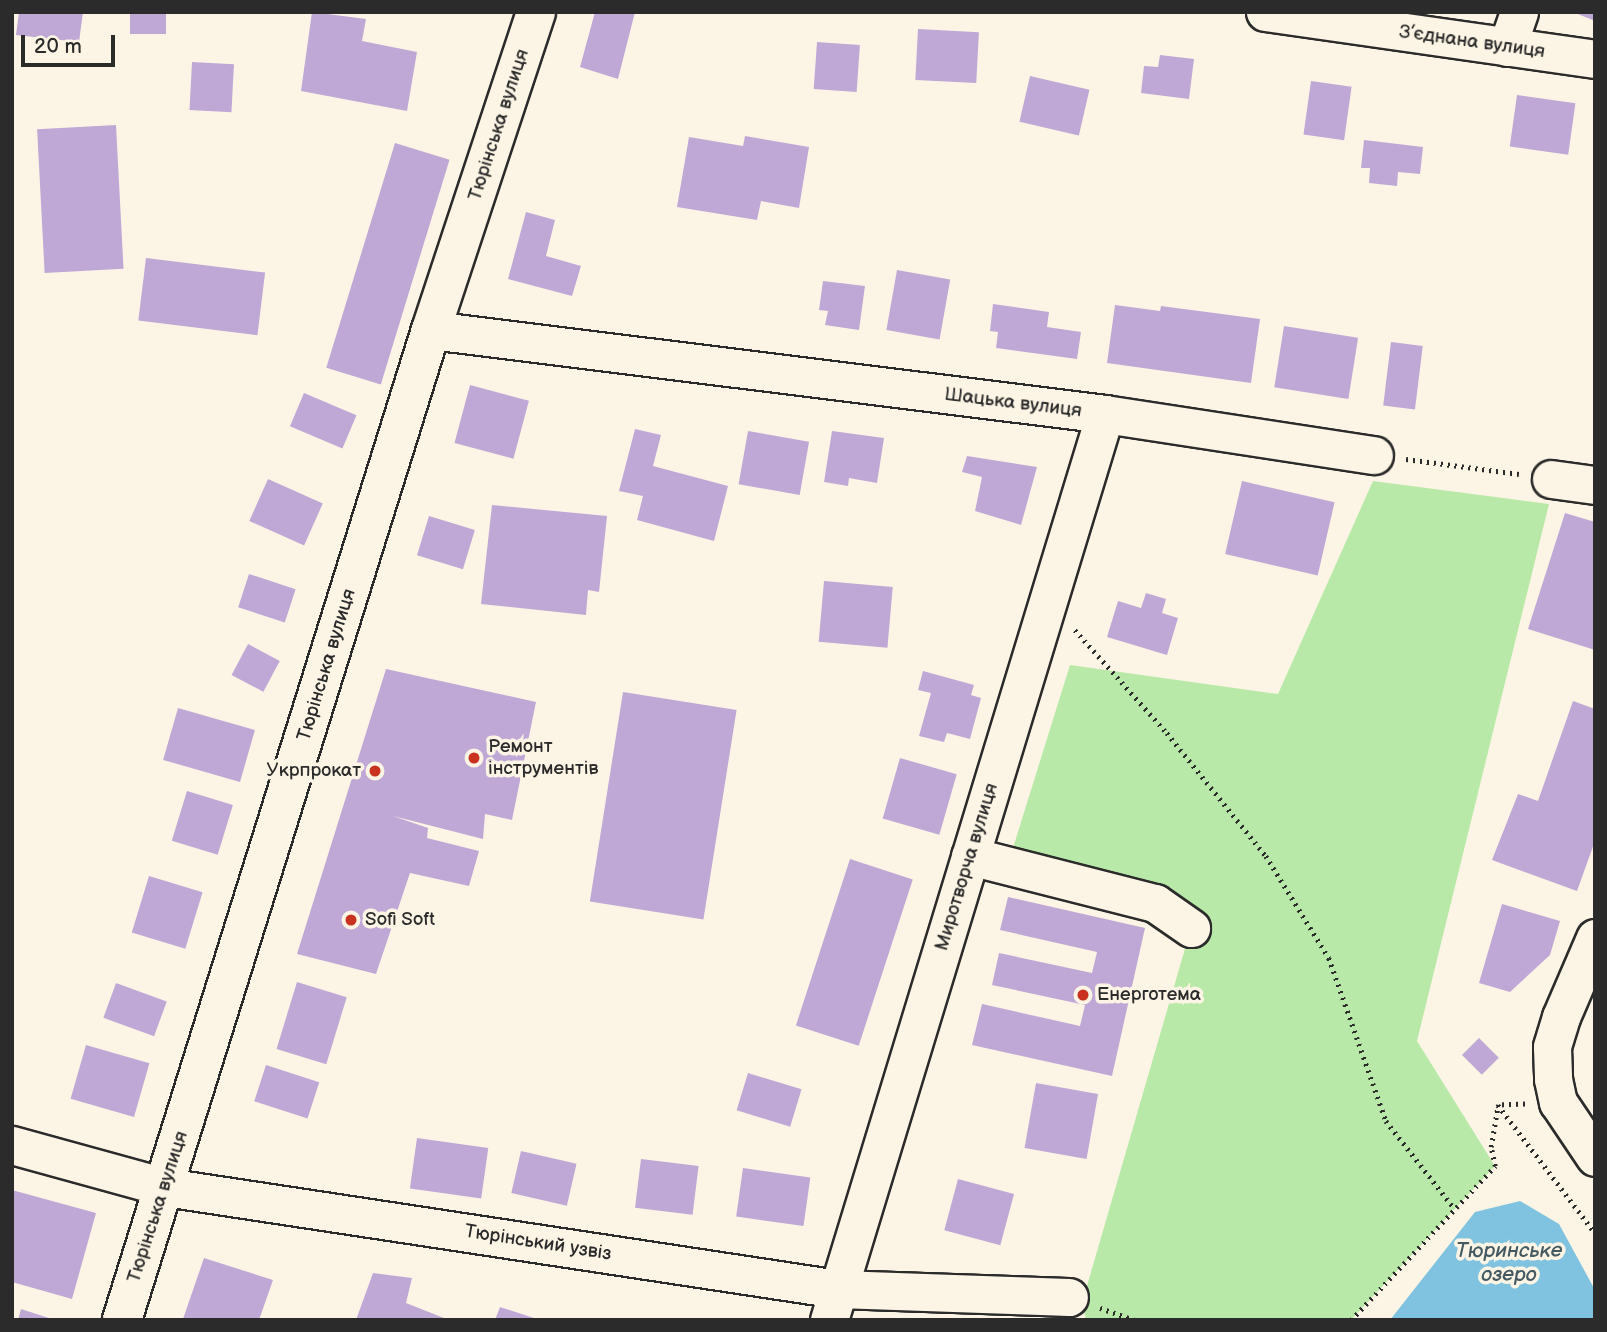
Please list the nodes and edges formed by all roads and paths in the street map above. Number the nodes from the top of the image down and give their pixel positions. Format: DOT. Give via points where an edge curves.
graph roads {
  1 [pos="536,12"];
  2 [pos="1265,12"];
  3 [pos="1519,12"];
  4 [pos="1507,47"];
  5 [pos="1595,59"];
  6 [pos="431,330"];
  7 [pos="1105,414"];
  8 [pos="1374,455"];
  9 [pos="1551,479"];
  10 [pos="1595,485"];
  11 [pos="1048,600"];
  12 [pos="970,856"];
  13 [pos="1191,928"];
  14 [pos="1595,939"];
  15 [pos="1555,1090"];
  16 [pos="1497,1105"];
  17 [pos="12,1146"];
  18 [pos="1595,1157"];
  19 [pos="165,1187"];
  20 [pos="1454,1208"];
  21 [pos="1595,1233"];
  22 [pos="1069,1297"];
  23 [pos="833,1304"];
  24 [pos="122,1320"];
  25 [pos="1351,1320"];
  1 -- 6 [label="main road, Тюрінська вулиця"];
  2 -- 4 [label="street, З’єднана вулиця"];
  3 -- 4 [label="street"];
  4 -- 5 [label="street, З’єднана вулиця"];
  6 -- 7 [label="street, Шацька вулиця"];
  6 -- 19 [label="main road, Тюрінська вулиця"];
  7 -- 8 [label="street, Шацька вулиця"];
  7 -- 11 [label="street, Миротворча вулиця"];
  8 -- 9 [label="path"];
  9 -- 10 [label="street"];
  11 -- 12 [label="street, Миротворча вулиця"];
  11 -- 20 [label="path" via="1167,733 1266,856 1329,958 1386,1121"];
  12 -- 13 [label="street" via="1155,903"];
  12 -- 23 [label="street, Миротворча вулиця"];
  14 -- 15 [label="street" via="1552,1047"];
  15 -- 16 [label="path"];
  15 -- 18 [label="street"];
  16 -- 20 [label="path" via="1491,1147 1494,1166"];
  16 -- 21 [label="path"];
  17 -- 19 [label="street, Тюрінський узвіз"];
  19 -- 23 [label="street, Тюрінський узвіз"];
  19 -- 24 [label="main road, Тюрінська вулиця"];
  20 -- 25 [label="path"];
  22 -- 23 [label="street, Тюрінський узвіз"];
}
